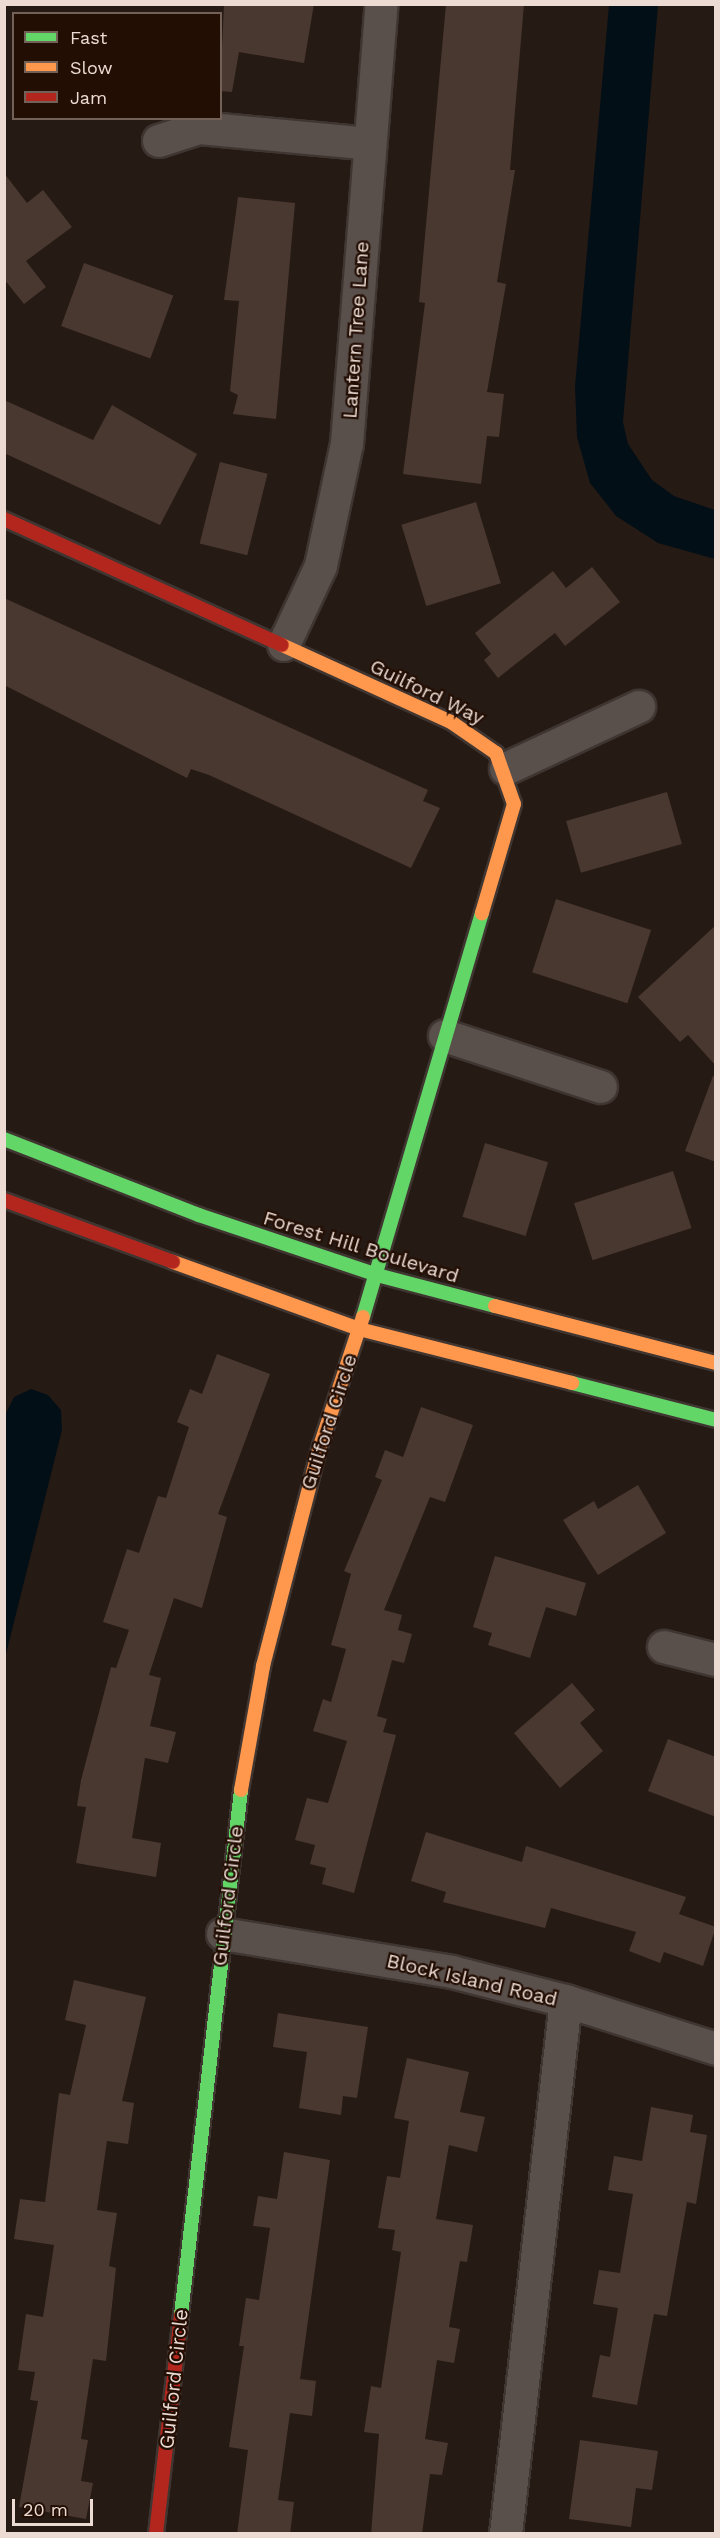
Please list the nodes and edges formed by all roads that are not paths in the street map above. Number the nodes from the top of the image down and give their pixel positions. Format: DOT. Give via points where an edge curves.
graph roads {
  1 [pos="382,4"];
  2 [pos="159,141"];
  3 [pos="370,144"];
  4 [pos="4,519"];
  5 [pos="284,645"];
  6 [pos="639,707"];
  7 [pos="506,769"];
  8 [pos="444,1036"];
  9 [pos="601,1087"];
  10 [pos="4,1139"];
  11 [pos="4,1200"];
  12 [pos="377,1275"];
  13 [pos="359,1329"];
  14 [pos="716,1363"];
  15 [pos="716,1420"];
  16 [pos="664,1647"];
  17 [pos="716,1660"];
  18 [pos="223,1934"];
  19 [pos="566,2001"];
  20 [pos="716,2049"];
  21 [pos="156,2534"];
  22 [pos="506,2534"];
  1 -- 3 [label="street, Lantern Tree Lane"];
  2 -- 3 [label="street" via="199,128"];
  3 -- 5 [label="street, Lantern Tree Lane" via="347,444 321,566"];
  4 -- 5 [label="street, Guilford Way"];
  5 -- 7 [label="street, Guilford Way" via="452,722 481,740"];
  6 -- 7 [label="street"];
  7 -- 8 [label="street, Guilford Way" via="514,804"];
  8 -- 9 [label="street"];
  8 -- 12 [label="street, Guilford Way"];
  10 -- 12 [label="street, Forest Hill Boulevard" via="199,1215"];
  11 -- 13 [label="street" via="178,1268"];
  12 -- 13 [label="street, Guilford Circle"];
  12 -- 14 [label="street, Forest Hill Boulevard"];
  13 -- 15 [label="street"];
  13 -- 18 [label="street, Guilford Circle" via="293,1541 262,1666"];
  16 -- 17 [label="street"];
  18 -- 19 [label="street, Block Island Road" via="394,1961"];
  18 -- 21 [label="street, Guilford Circle"];
  19 -- 20 [label="street, Block Island Road"];
  19 -- 22 [label="street"];
}
